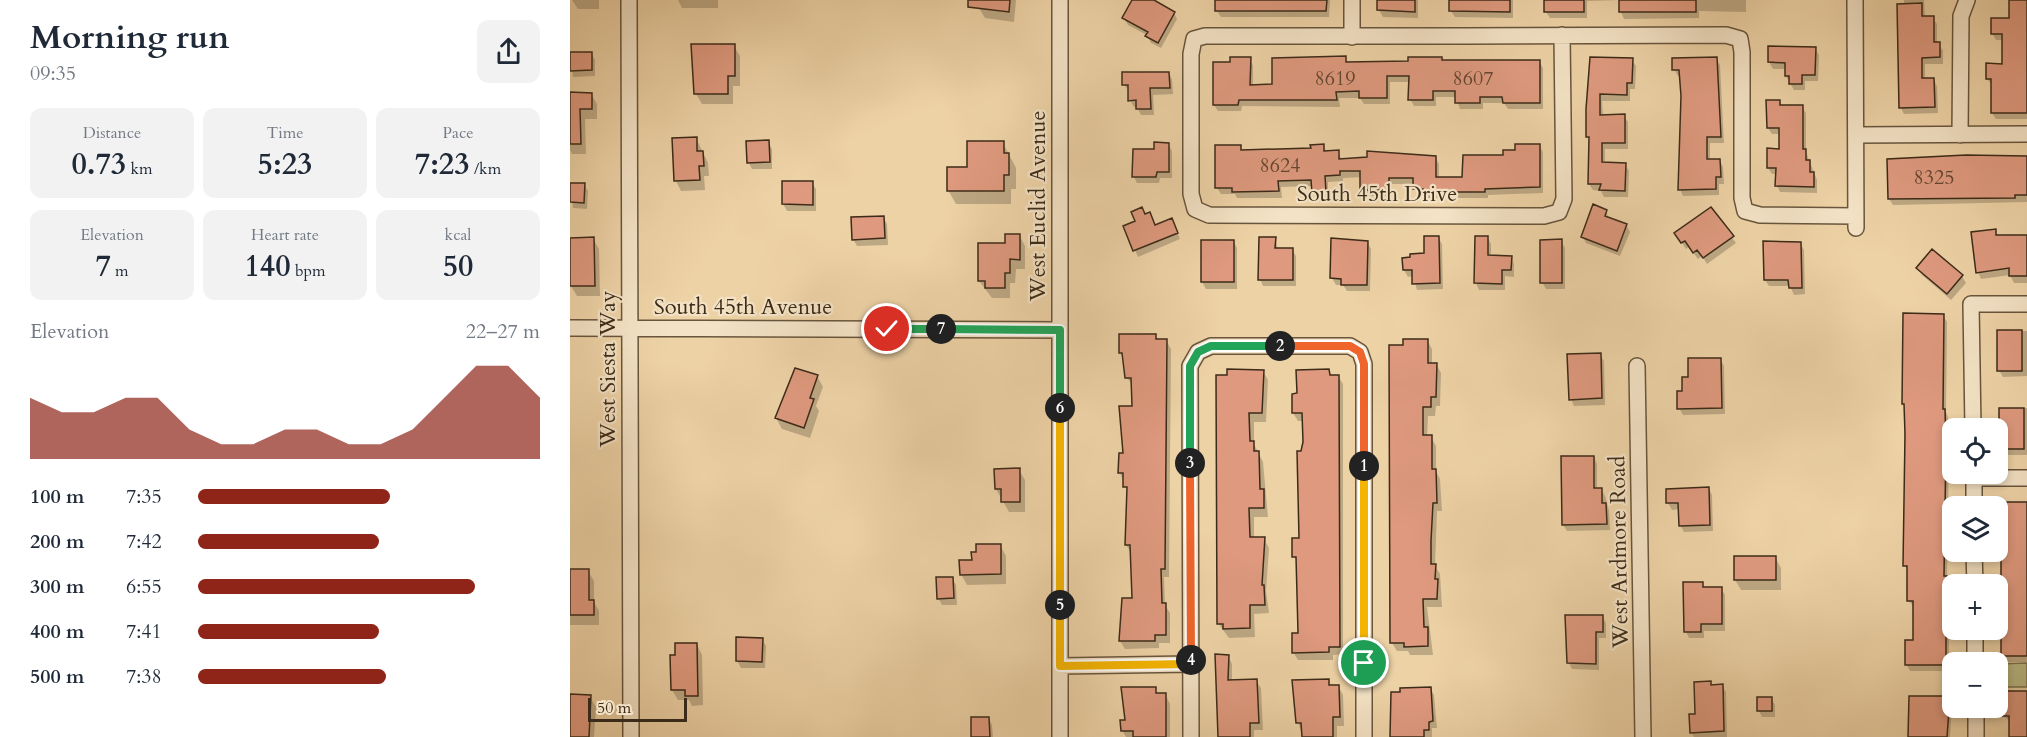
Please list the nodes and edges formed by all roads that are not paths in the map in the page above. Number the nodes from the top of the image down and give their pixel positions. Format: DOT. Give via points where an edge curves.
graph roads {
  1 [pos="629,0"];
  2 [pos="1060,0"];
  3 [pos="1352,0"];
  4 [pos="1855,0"];
  5 [pos="1967,0"];
  6 [pos="1562,35"];
  7 [pos="1352,37"];
  8 [pos="2027,134"];
  9 [pos="1856,135"];
  10 [pos="1960,135"];
  11 [pos="2027,304"];
  12 [pos="570,328"];
  13 [pos="629,328"];
  14 [pos="1060,330"];
  15 [pos="1637,366"];
  16 [pos="1973,418"];
  17 [pos="2008,477"];
  18 [pos="2027,478"];
  19 [pos="1191,664"];
  20 [pos="1060,666"];
  21 [pos="1976,718"];
  22 [pos="631,737"];
  23 [pos="1060,737"];
  24 [pos="1191,737"];
  25 [pos="1364,737"];
  26 [pos="1643,737"];
  27 [pos="1976,737"];
  1 -- 13 [label="street, West Siesta Way"];
  2 -- 14 [label="street, West Euclid Avenue"];
  3 -- 7 [label="street"];
  4 -- 9 [label="street"];
  5 -- 10 [label="street" via="1961,16"];
  6 -- 7 [label="street"];
  6 -- 7 [label="street, South 45th Drive" via="1564,199 1559,212 1544,216 1209,215 1195,209 1191,194 1194,39"];
  6 -- 9 [label="street" via="1726,35 1740,39 1745,212 1856,222"];
  8 -- 10 [label="street"];
  9 -- 10 [label="street"];
  11 -- 16 [label="street" via="1971,304"];
  12 -- 13 [label="street, South 45th Avenue"];
  13 -- 14 [label="street, South 45th Avenue"];
  13 -- 22 [label="street, West Siesta Way"];
  14 -- 20 [label="street, West Euclid Avenue"];
  15 -- 26 [label="street, West Ardmore Road"];
  17 -- 18 [label="street"];
  19 -- 20 [label="street"];
  19 -- 24 [label="street"];
  19 -- 25 [label="street" via="1190,366 1198,352 1211,346 1350,346 1360,352 1364,364"];
  20 -- 23 [label="street, West Euclid Avenue"];
  21 -- 27 [label="street"];
}
